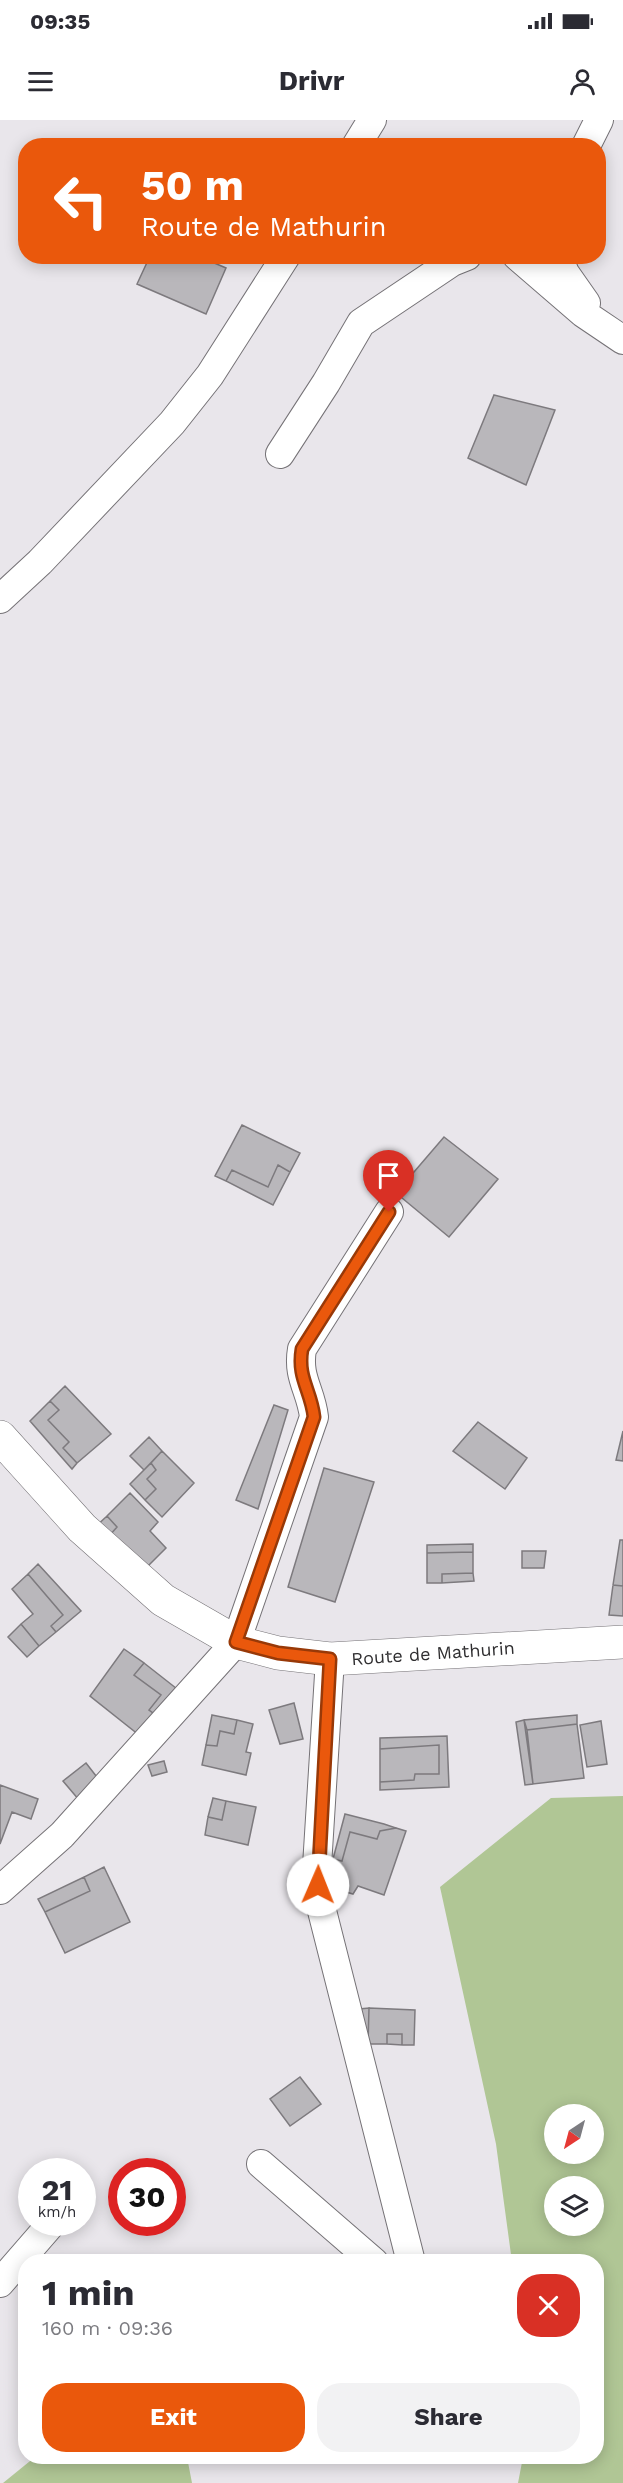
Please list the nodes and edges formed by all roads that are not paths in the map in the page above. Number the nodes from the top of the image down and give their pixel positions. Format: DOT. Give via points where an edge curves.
graph roads {
  1 [pos="372,120"];
  2 [pos="599,120"];
  3 [pos="361,138"];
  4 [pos="590,138"];
  5 [pos="281,264"];
  6 [pos="449,264"];
  7 [pos="526,264"];
  8 [pos="561,264"];
  9 [pos="612,332"];
  10 [pos="280,454"];
  11 [pos="0,599"];
  12 [pos="389,1212"];
  13 [pos="0,1437"];
  14 [pos="236,1642"];
  15 [pos="623,1642"];
  16 [pos="330,1659"];
  17 [pos="0,1890"];
  18 [pos="261,2164"];
  19 [pos="41,2236"];
  20 [pos="25,2254"];
  21 [pos="365,2254"];
  22 [pos="409,2254"];
  23 [pos="18,2262"];
  24 [pos="0,2283"];
  1 -- 3 [label="street"];
  2 -- 4 [label="street"];
  5 -- 11 [label="street" via="210,375 172,423"];
  6 -- 10 [label="street" via="361,323"];
  7 -- 9 [label="street" via="583,313"];
  8 -- 9 [label="street"];
  12 -- 14 [label="street" via="302,1349 299,1365 314,1417"];
  13 -- 14 [label="street, Route de Mathurin" via="82,1528 163,1600"];
  14 -- 16 [label="street, Route de Mathurin" via="278,1653"];
  14 -- 17 [label="street" via="62,1835"];
  15 -- 16 [label="street, Route de Mathurin"];
  16 -- 22 [label="street" via="317,1866 320,1903"];
  18 -- 21 [label="street"];
  19 -- 20 [label="street"];
  23 -- 24 [label="street"];
}
